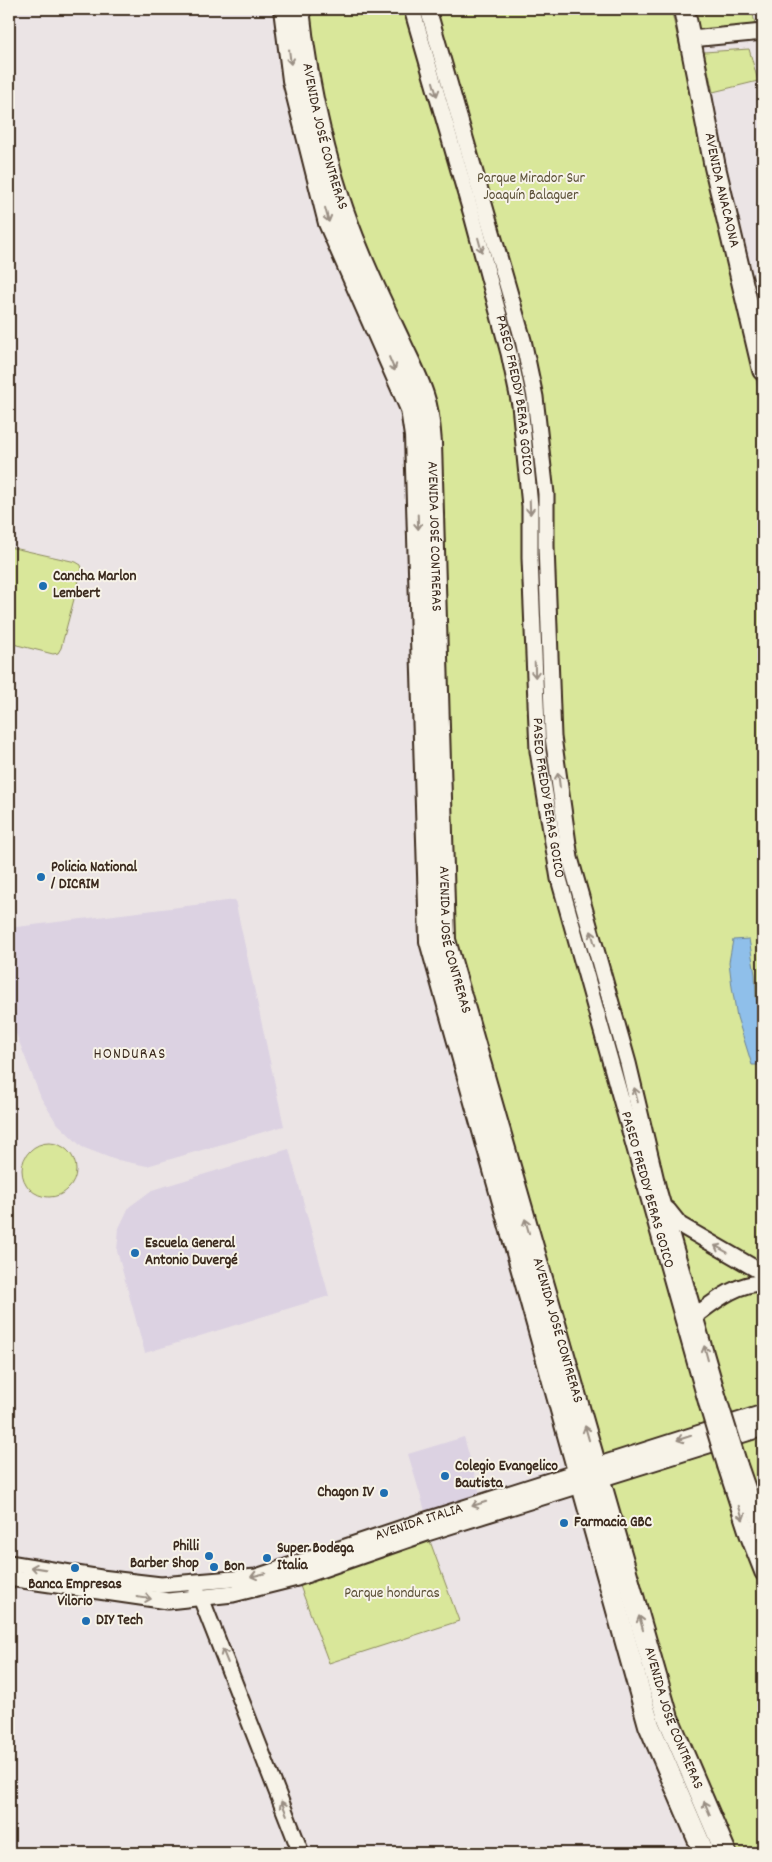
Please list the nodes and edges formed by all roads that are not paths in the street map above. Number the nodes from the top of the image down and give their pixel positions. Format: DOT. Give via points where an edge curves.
graph roads {
  1 [pos="284,9"];
  2 [pos="299,9"];
  3 [pos="412,9"];
  4 [pos="428,9"];
  5 [pos="684,9"];
  6 [pos="763,32"];
  7 [pos="691,39"];
  8 [pos="443,59"];
  9 [pos="428,64"];
  10 [pos="763,370"];
  11 [pos="662,1202"];
  12 [pos="763,1273"];
  13 [pos="763,1283"];
  14 [pos="691,1320"];
  15 [pos="763,1413"];
  16 [pos="763,1428"];
  17 [pos="590,1475"];
  18 [pos="758,1534"];
  19 [pos="9,1563"];
  20 [pos="763,1573"];
  21 [pos="9,1578"];
  22 [pos="198,1582"];
  23 [pos="201,1598"];
  24 [pos="301,1853"];
  25 [pos="704,1853"];
  26 [pos="726,1853"];
  1 -- 17 [label="main road, AVENIDA JOSÉ CONTRERAS, one-way" via="293,80 329,223 411,409 415,436 430,941"];
  17 -- 2 [label="main road, AVENIDA JOSÉ CONTRERAS, one-way" via="445,940 431,443 425,403 346,222 319,124 304,53"];
  3 -- 9 [label="street, PASEO FREDDY BERAS GOICO"];
  4 -- 8 [label="street, PASEO FREDDY BERAS GOICO"];
  5 -- 7 [label="main road, AVENIDA ANACAONA"];
  6 -- 7 [label="street"];
  7 -- 10 [label="main road, AVENIDA ANACAONA" via="716,167"];
  8 -- 9 [label="street"];
  11 -- 8 [label="street, PASEO FREDDY BERAS GOICO, one-way" via="628,1063 569,849 553,736 546,494 535,397 523,340"];
  9 -- 14 [label="street, PASEO FREDDY BERAS GOICO, one-way" via="475,224 520,404 530,506 538,751 559,879"];
  12 -- 11 [label="street, one-way" via="680,1225"];
  11 -- 14 [label="street, PASEO FREDDY BERAS GOICO"];
  13 -- 14 [label="street" via="730,1291"];
  14 -- 18 [label="street, PASEO FREDDY BERAS GOICO, bridge" via="732,1466"];
  15 -- 17 [label="street, AVENIDA ITALIA, one-way"];
  16 -- 17 [label="street, AVENIDA ITALIA"];
  17 -- 22 [label="street, AVENIDA ITALIA, one-way" via="256,1577"];
  17 -- 23 [label="street, AVENIDA ITALIA" via="297,1578 233,1594"];
  17 -- 25 [label="main road, AVENIDA JOSÉ CONTRERAS" via="649,1725"];
  26 -- 17 [label="main road, AVENIDA JOSÉ CONTRERAS, one-way" via="668,1718"];
  18 -- 20 [label="street, PASEO FREDDY BERAS GOICO"];
  22 -- 19 [label="street, AVENIDA ITALIA, one-way" via="161,1585"];
  21 -- 23 [label="street, AVENIDA ITALIA, one-way" via="168,1602"];
  22 -- 23 [label="street"];
  24 -- 23 [label="street, one-way"];
}
